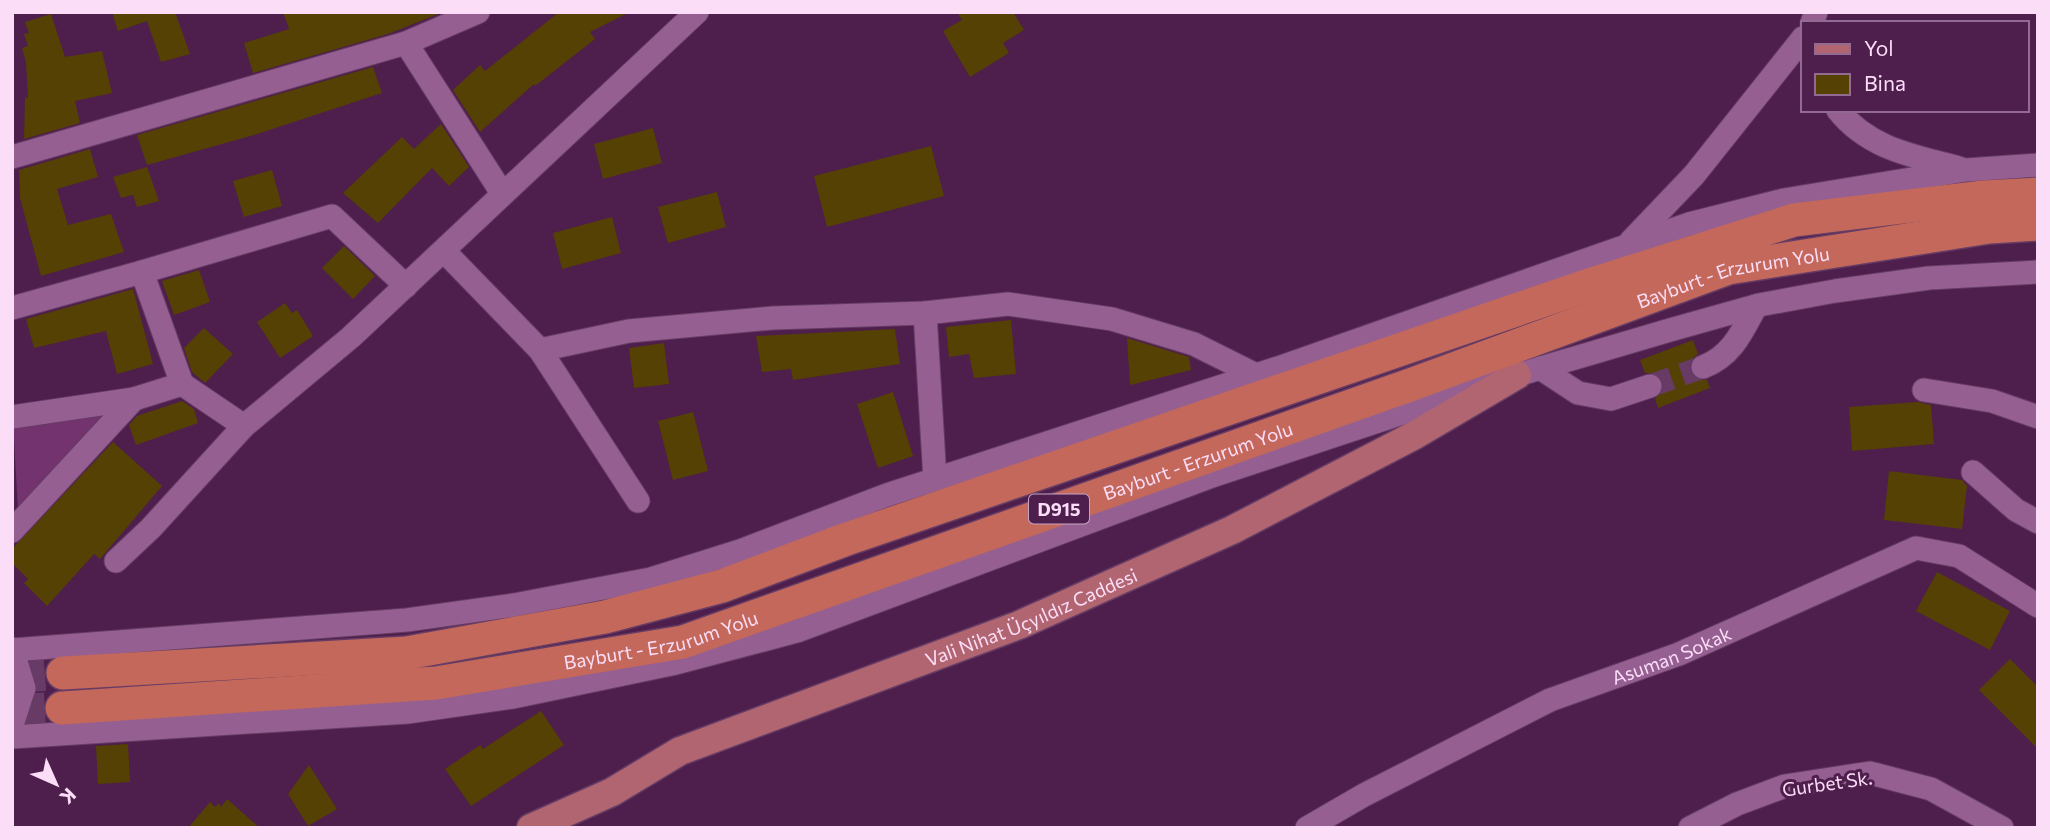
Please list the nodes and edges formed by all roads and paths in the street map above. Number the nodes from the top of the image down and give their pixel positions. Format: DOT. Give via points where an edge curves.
graph roads {
  1 [pos="478,12"];
  2 [pos="697,12"];
  3 [pos="676,20"];
  4 [pos="1801,41"];
  5 [pos="406,43"];
  6 [pos="1840,112"];
  7 [pos="12,157"];
  8 [pos="2038,165"];
  9 [pos="1966,170"];
  10 [pos="502,193"];
  11 [pos="2038,194"];
  12 [pos="2038,224"];
  13 [pos="1626,246"];
  14 [pos="444,251"];
  15 [pos="142,272"];
  16 [pos="2038,272"];
  17 [pos="2008,273"];
  18 [pos="406,286"];
  19 [pos="2038,288"];
  20 [pos="1756,306"];
  21 [pos="12,308"];
  22 [pos="925,313"];
  23 [pos="540,350"];
  24 [pos="1703,367"];
  25 [pos="1528,371"];
  26 [pos="1256,375"];
  27 [pos="182,384"];
  28 [pos="1650,386"];
  29 [pos="1924,390"];
  30 [pos="134,399"];
  31 [pos="12,417"];
  32 [pos="2038,417"];
  33 [pos="244,426"];
  34 [pos="1973,472"];
  35 [pos="934,480"];
  36 [pos="638,501"];
  37 [pos="2038,522"];
  38 [pos="12,531"];
  39 [pos="116,561"];
  40 [pos="2038,606"];
  41 [pos="12,649"];
  42 [pos="63,673"];
  43 [pos="62,708"];
  44 [pos="12,725"];
  45 [pos="12,737"];
  46 [pos="531,828"];
  47 [pos="1307,828"];
  48 [pos="1690,828"];
  49 [pos="2002,828"];
  1 -- 5 [label="street"];
  2 -- 3 [label="street"];
  3 -- 10 [label="street"];
  4 -- 13 [label="street" via="1695,176"];
  5 -- 7 [label="street"];
  5 -- 10 [label="street"];
  6 -- 9 [label="street" via="1884,148"];
  8 -- 9 [label="street"];
  9 -- 13 [label="street" via="1784,200 1689,224"];
  10 -- 14 [label="street"];
  11 -- 42 [label="highway, Bayburt - Erzurum Yolu / D915" via="1794,220 1580,288 722,586 605,617 407,653"];
  12 -- 43 [label="highway, Bayburt - Erzurum Yolu / D915" via="1989,227 1728,268 683,642 436,683"];
  13 -- 26 [label="street"];
  14 -- 18 [label="street"];
  14 -- 23 [label="street"];
  15 -- 18 [label="street" via="332,216"];
  15 -- 21 [label="street"];
  15 -- 27 [label="street"];
  16 -- 17 [label="street"];
  17 -- 19 [label="street"];
  17 -- 20 [label="street" via="1929,278"];
  18 -- 33 [label="street"];
  20 -- 24 [label="street" via="1735,345"];
  20 -- 25 [label="street"];
  22 -- 23 [label="street" via="772,318 629,331"];
  22 -- 26 [label="street" via="1008,304 1112,319 1194,344"];
  22 -- 35 [label="street"];
  23 -- 36 [label="street"];
  25 -- 28 [label="street" via="1578,393 1611,400"];
  25 -- 45 [label="street" via="1212,476 797,631 676,663 513,697 408,712"];
  25 -- 46 [label="main road, Vali Nihat Üçyıldız Caddesi" via="1232,530 1019,625 680,751 612,792"];
  26 -- 35 [label="street"];
  27 -- 30 [label="street"];
  27 -- 33 [label="street"];
  29 -- 32 [label="street" via="1992,401"];
  30 -- 31 [label="street"];
  30 -- 38 [label="street"];
  33 -- 39 [label="street"];
  34 -- 37 [label="street" via="2016,510"];
  35 -- 41 [label="street" via="707,561 651,579 586,592 407,620"];
  40 -- 47 [label="street, Asuman Sokak" via="1959,555 1916,548 1679,654 1549,700"];
  41 -- 44 [label="street" via="24,688"];
  48 -- 49 [label="street, Gurbet Sk." via="1784,786 1870,773 1931,789"];
}
